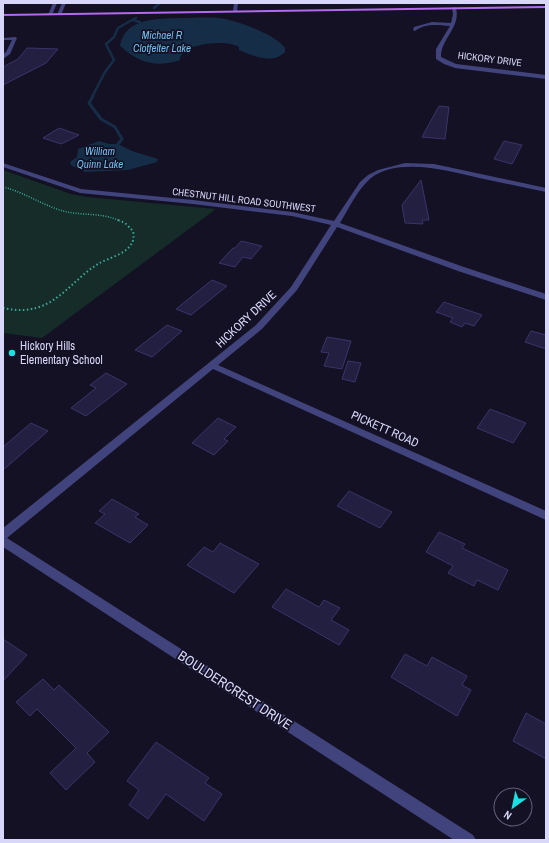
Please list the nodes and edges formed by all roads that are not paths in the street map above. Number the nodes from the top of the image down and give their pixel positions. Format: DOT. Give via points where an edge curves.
graph roads {
  1 [pos="55,3"];
  2 [pos="64,3"];
  3 [pos="236,3"];
  4 [pos="546,6"];
  5 [pos="454,8"];
  6 [pos="235,11"];
  7 [pos="50,14"];
  8 [pos="59,14"];
  9 [pos="3,15"];
  10 [pos="453,24"];
  11 [pos="415,30"];
  12 [pos="3,38"];
  13 [pos="3,58"];
  14 [pos="546,77"];
  15 [pos="3,164"];
  16 [pos="546,190"];
  17 [pos="336,224"];
  18 [pos="546,297"];
  19 [pos="213,366"];
  20 [pos="546,516"];
  21 [pos="3,535"];
  22 [pos="3,540"];
  23 [pos="468,840"];
  1 -- 7 [label="street"];
  2 -- 8 [label="street"];
  3 -- 6 [label="street"];
  4 -- 5 [label="main road"];
  5 -- 6 [label="main road"];
  5 -- 10 [label="street, HICKORY DRIVE"];
  6 -- 8 [label="main road"];
  7 -- 8 [label="main road"];
  7 -- 9 [label="main road"];
  10 -- 11 [label="street" via="432,23 416,27"];
  10 -- 14 [label="street, HICKORY DRIVE" via="450,34 439,49 438,58 446,63"];
  12 -- 13 [label="street" via="15,38"];
  15 -- 17 [label="street, CHESTNUT HILL ROAD SOUTHWEST" via="80,191 292,214"];
  16 -- 17 [label="street, HICKORY DRIVE" via="450,168 404,164 380,171 362,182"];
  17 -- 18 [label="street, CHESTNUT HILL ROAD SOUTHWEST"];
  17 -- 19 [label="street, HICKORY DRIVE" via="278,308"];
  19 -- 20 [label="street, PICKETT ROAD"];
  19 -- 21 [label="street, HICKORY DRIVE"];
  22 -- 23 [label="street, BOULDERCREST DRIVE"];
}
